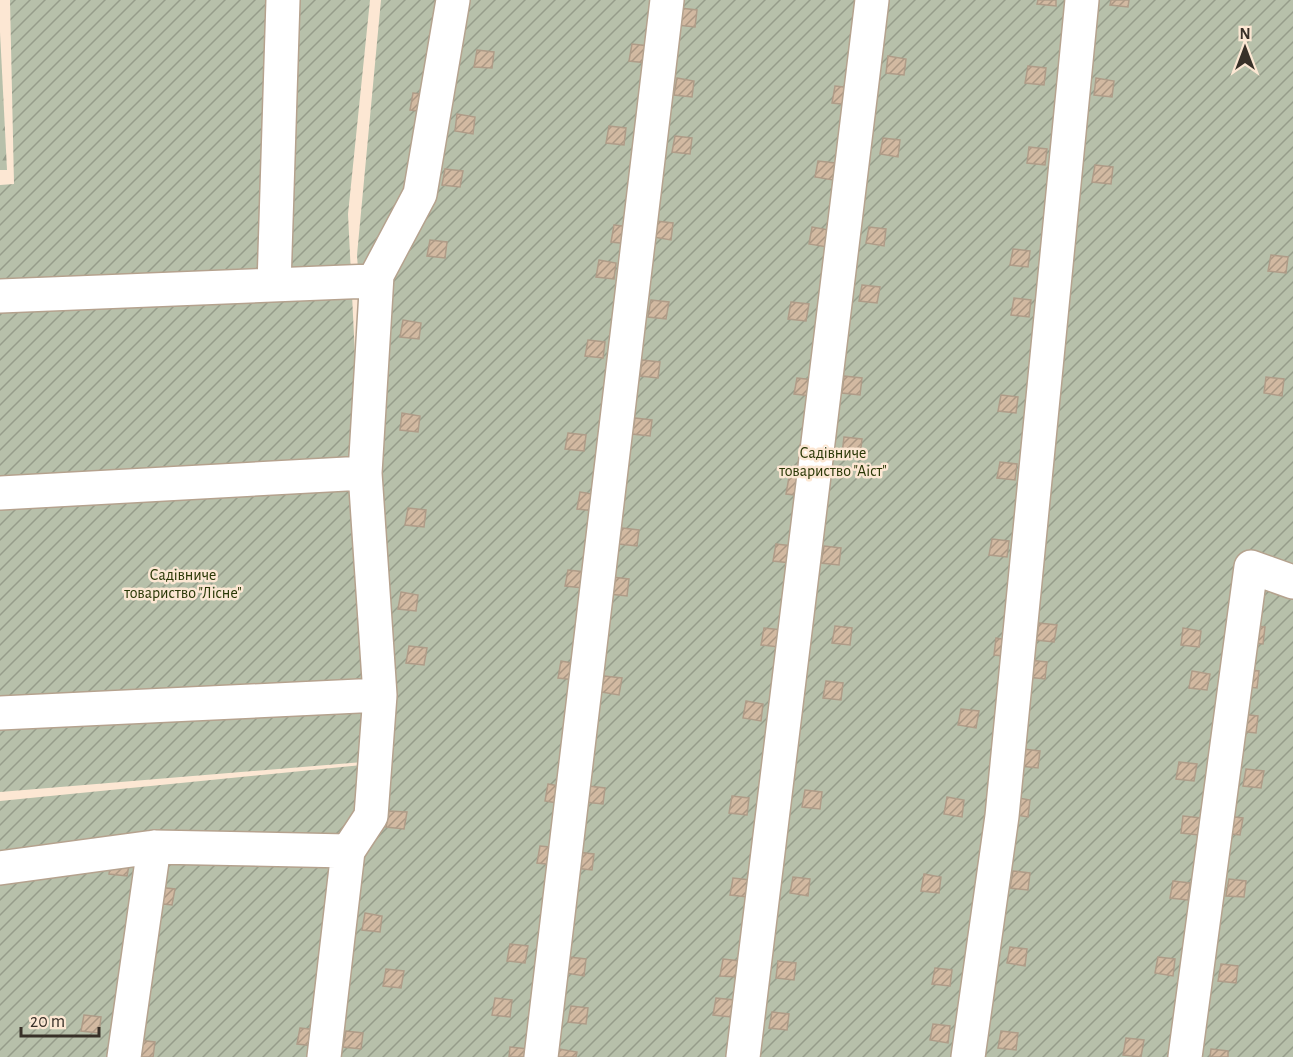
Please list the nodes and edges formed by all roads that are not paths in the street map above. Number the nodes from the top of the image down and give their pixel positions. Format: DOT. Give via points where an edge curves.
graph roads {
  1 [pos="283,0"];
  2 [pos="453,0"];
  3 [pos="667,0"];
  4 [pos="872,0"];
  5 [pos="1082,0"];
  6 [pos="377,275"];
  7 [pos="274,285"];
  8 [pos="0,296"];
  9 [pos="365,473"];
  10 [pos="0,493"];
  11 [pos="1293,582"];
  12 [pos="380,694"];
  13 [pos="0,713"];
  14 [pos="154,848"];
  15 [pos="348,851"];
  16 [pos="0,868"];
  17 [pos="124,1057"];
  18 [pos="324,1057"];
  19 [pos="541,1057"];
  20 [pos="743,1057"];
  21 [pos="968,1057"];
  22 [pos="1185,1057"];
  1 -- 7 [label="street"];
  2 -- 6 [label="street" via="420,194"];
  3 -- 19 [label="street"];
  4 -- 20 [label="street"];
  5 -- 21 [label="street" via="1002,816"];
  6 -- 7 [label="street" via="371,281"];
  6 -- 9 [label="street"];
  7 -- 8 [label="street"];
  9 -- 10 [label="street"];
  9 -- 12 [label="street"];
  11 -- 22 [label="street" via="1251,567"];
  12 -- 13 [label="street"];
  12 -- 15 [label="street" via="371,816"];
  14 -- 15 [label="street"];
  14 -- 16 [label="street"];
  14 -- 17 [label="street"];
  15 -- 18 [label="street"];
}
